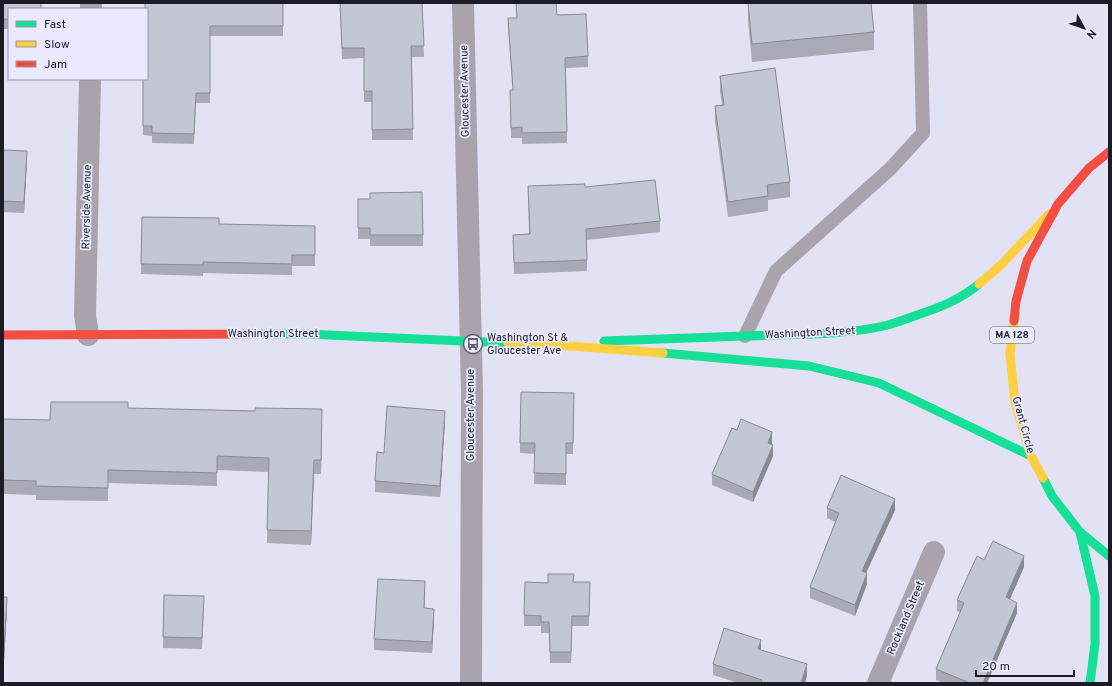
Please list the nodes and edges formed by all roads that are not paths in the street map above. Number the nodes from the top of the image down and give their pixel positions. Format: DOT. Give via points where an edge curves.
graph roads {
  1 [pos="462,3"];
  2 [pos="920,3"];
  3 [pos="90,80"];
  4 [pos="1109,152"];
  5 [pos="1058,204"];
  6 [pos="3,334"];
  7 [pos="88,335"];
  8 [pos="745,336"];
  9 [pos="470,342"];
  10 [pos="543,344"];
  11 [pos="1031,456"];
  12 [pos="1080,532"];
  13 [pos="934,552"];
  14 [pos="1109,556"];
  15 [pos="471,683"];
  16 [pos="878,683"];
  17 [pos="1090,683"];
  1 -- 9 [label="street, Gloucester Avenue"];
  2 -- 8 [label="lane" via="923,133 890,169 776,271"];
  3 -- 7 [label="street, Riverside Avenue" via="85,315"];
  4 -- 5 [label="main road, Grant Circle / MA 128" via="1089,168"];
  5 -- 8 [label="main road, Washington Street" via="1001,265 972,290 954,301 888,325 845,332"];
  5 -- 11 [label="main road, Grant Circle / MA 128" via="1027,261 1016,301 1010,354 1015,403"];
  6 -- 7 [label="main road, Washington Street"];
  7 -- 9 [label="main road, Washington Street" via="306,334"];
  8 -- 10 [label="main road, Washington Street"];
  9 -- 10 [label="main road, Washington Street"];
  9 -- 15 [label="street, Gloucester Avenue"];
  10 -- 11 [label="main road, Washington Street" via="809,366 879,383"];
  11 -- 12 [label="main road, Grant Circle / MA 128" via="1052,496"];
  12 -- 14 [label="main road, Grant Circle"];
  12 -- 17 [label="main road, MA 128" via="1095,596 1095,644"];
  13 -- 16 [label="street, Rockland Street"];
}
